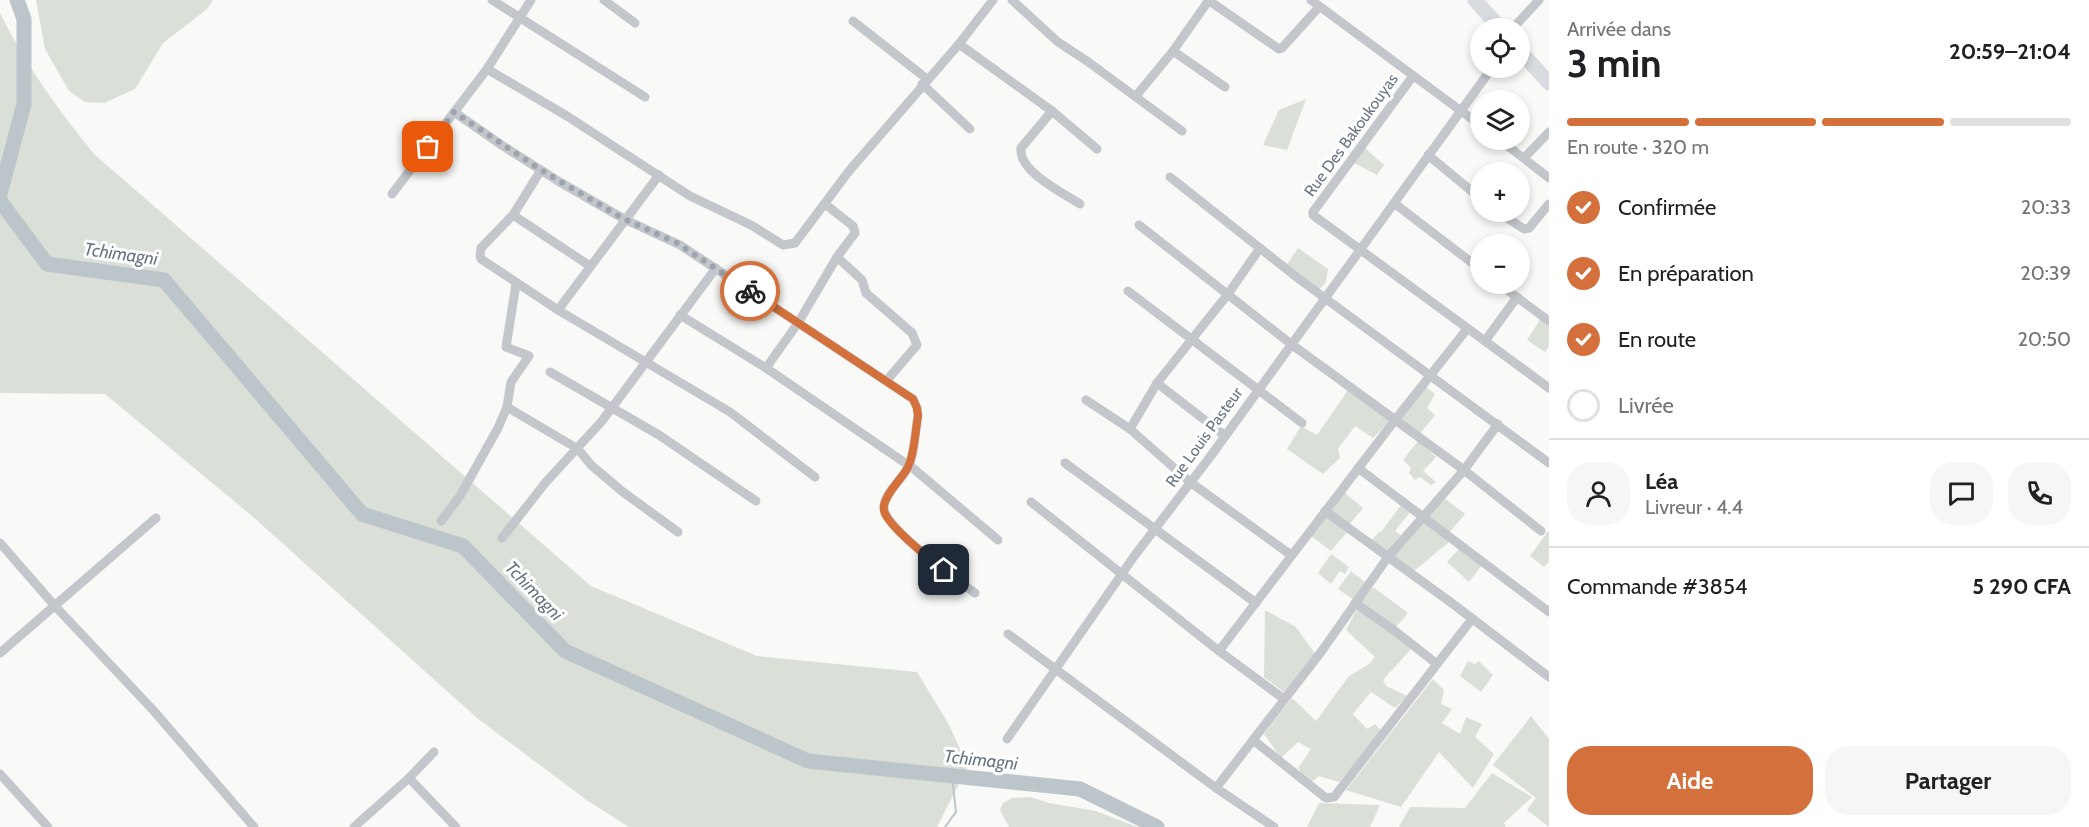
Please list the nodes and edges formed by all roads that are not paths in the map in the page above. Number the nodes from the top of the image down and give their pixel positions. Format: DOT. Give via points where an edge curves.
graph roads {
  1 [pos="492,0"];
  2 [pos="531,0"];
  3 [pos="604,0"];
  4 [pos="993,0"];
  5 [pos="1011,0"];
  6 [pos="1208,0"];
  7 [pos="1311,0"];
  8 [pos="1475,0"];
  9 [pos="1539,0"];
  10 [pos="1319,7"];
  11 [pos="520,18"];
  12 [pos="1491,18"];
  13 [pos="1522,18"];
  14 [pos="853,21"];
  15 [pos="635,23"];
  16 [pos="959,44"];
  17 [pos="1173,51"];
  18 [pos="1530,62"];
  19 [pos="487,69"];
  20 [pos="1413,76"];
  21 [pos="1484,78"];
  22 [pos="924,82"];
  23 [pos="1549,83"];
  24 [pos="1225,87"];
  25 [pos="1136,96"];
  26 [pos="645,97"];
  27 [pos="1460,110"];
  28 [pos="1052,111"];
  29 [pos="454,112"];
  30 [pos="1470,118"];
  31 [pos="970,129"];
  32 [pos="1182,131"];
  33 [pos="1549,132"];
  34 [pos="1097,149"];
  35 [pos="1513,150"];
  36 [pos="1428,155"];
  37 [pos="1524,158"];
  38 [pos="541,170"];
  39 [pos="659,175"];
  40 [pos="1170,177"];
  41 [pos="1549,178"];
  42 [pos="1470,190"];
  43 [pos="392,194"];
  44 [pos="1394,203"];
  45 [pos="825,204"];
  46 [pos="1080,204"];
  47 [pos="1549,204"];
  48 [pos="513,215"];
  49 [pos="624,219"];
  50 [pos="1513,222"];
  51 [pos="1139,225"];
  52 [pos="1260,248"];
  53 [pos="1360,250"];
  54 [pos="837,257"];
  55 [pos="1470,261"];
  56 [pos="590,266"];
  57 [pos="716,268"];
  58 [pos="516,284"];
  59 [pos="1128,291"];
  60 [pos="1228,294"];
  61 [pos="1513,294"];
  62 [pos="1517,297"];
  63 [pos="1326,299"];
  64 [pos="558,310"];
  65 [pos="680,315"];
  66 [pos="1549,321"];
  67 [pos="798,323"];
  68 [pos="1467,329"];
  69 [pos="1192,339"];
  70 [pos="1485,340"];
  71 [pos="1291,344"];
  72 [pos="645,362"];
  73 [pos="766,368"];
  74 [pos="550,372"];
  75 [pos="1431,375"];
  76 [pos="887,380"];
  77 [pos="1157,383"];
  78 [pos="1549,388"];
  79 [pos="1257,390"];
  80 [pos="1086,400"];
  81 [pos="507,407"];
  82 [pos="611,407"];
  83 [pos="1395,420"];
  84 [pos="1302,423"];
  85 [pos="1498,424"];
  86 [pos="1130,429"];
  87 [pos="1224,435"];
  88 [pos="578,449"];
  89 [pos="1065,463"];
  90 [pos="1549,463"];
  91 [pos="909,466"];
  92 [pos="1358,468"];
  93 [pos="1464,470"];
  94 [pos="815,477"];
  95 [pos="1190,482"];
  96 [pos="756,501"];
  97 [pos="1031,502"];
  98 [pos="1325,511"];
  99 [pos="1424,517"];
  100 [pos="156,518"];
  101 [pos="441,520"];
  102 [pos="1155,530"];
  103 [pos="1541,531"];
  104 [pos="678,532"];
  105 [pos="502,538"];
  106 [pos="998,540"];
  107 [pos="0,543"];
  108 [pos="1291,555"];
  109 [pos="1388,557"];
  110 [pos="1122,574"];
  111 [pos="975,593"];
  112 [pos="1256,603"];
  113 [pos="1355,603"];
  114 [pos="54,605"];
  115 [pos="1549,612"];
  116 [pos="1472,619"];
  117 [pos="1008,634"];
  118 [pos="1219,651"];
  119 [pos="0,653"];
  120 [pos="1437,664"];
  121 [pos="1056,669"];
  122 [pos="1549,677"];
  123 [pos="1284,699"];
  124 [pos="1007,739"];
  125 [pos="1253,740"];
  126 [pos="434,752"];
  127 [pos="0,774"];
  128 [pos="409,778"];
  129 [pos="1216,788"];
  130 [pos="48,827"];
  131 [pos="254,827"];
  132 [pos="354,827"];
  133 [pos="456,827"];
  134 [pos="1274,827"];
  1 -- 11 [label="street"];
  2 -- 11 [label="street"];
  3 -- 15 [label="street"];
  4 -- 16 [label="street"];
  5 -- 25 [label="street" via="1058,42"];
  6 -- 10 [label="street" via="1279,49"];
  6 -- 17 [label="street"];
  7 -- 10 [label="street"];
  8 -- 12 [label="highway"];
  9 -- 13 [label="street"];
  10 -- 20 [label="street"];
  11 -- 19 [label="street"];
  11 -- 26 [label="street"];
  14 -- 22 [label="street"];
  16 -- 22 [label="street"];
  16 -- 28 [label="street"];
  17 -- 24 [label="street"];
  17 -- 25 [label="street"];
  18 -- 23 [label="highway"];
  19 -- 29 [label="street"];
  19 -- 39 [label="street"];
  20 -- 27 [label="street"];
  20 -- 53 [label="street, Rue Des Bakoukouyas" via="1313,212"];
  21 -- 27 [label="street, Rue Louis Pasteur"];
  22 -- 31 [label="street"];
  22 -- 45 [label="street"];
  25 -- 32 [label="street"];
  27 -- 30 [label="street"];
  27 -- 36 [label="street, Rue Louis Pasteur"];
  28 -- 34 [label="street"];
  28 -- 46 [label="street" via="1021,148 1021,155 1030,170"];
  29 -- 38 [label="street"];
  29 -- 43 [label="street"];
  33 -- 37 [label="street"];
  35 -- 37 [label="street"];
  36 -- 42 [label="street"];
  36 -- 44 [label="street, Rue Louis Pasteur"];
  37 -- 41 [label="street"];
  38 -- 48 [label="street"];
  38 -- 49 [label="street"];
  39 -- 45 [label="street" via="783,245 795,243"];
  39 -- 49 [label="street"];
  40 -- 52 [label="street"];
  44 -- 53 [label="street, Rue Louis Pasteur"];
  44 -- 55 [label="street"];
  45 -- 54 [label="street" via="855,229"];
  47 -- 50 [label="street" via="1529,228"];
  48 -- 56 [label="street"];
  48 -- 58 [label="street" via="481,248 480,256"];
  49 -- 56 [label="street"];
  49 -- 57 [label="street" via="677,243"];
  51 -- 60 [label="street"];
  52 -- 60 [label="street"];
  52 -- 63 [label="street"];
  53 -- 63 [label="street, Rue Louis Pasteur"];
  53 -- 68 [label="street"];
  54 -- 67 [label="street"];
  54 -- 76 [label="street" via="862,280 867,293 912,333 917,345"];
  56 -- 64 [label="street"];
  57 -- 65 [label="street"];
  57 -- 67 [label="street"];
  58 -- 64 [label="street"];
  58 -- 81 [label="street" via="506,347 529,356 511,382"];
  59 -- 69 [label="street"];
  60 -- 69 [label="street"];
  60 -- 71 [label="street"];
  61 -- 62 [label="street"];
  62 -- 66 [label="street"];
  62 -- 70 [label="street"];
  63 -- 71 [label="street, Rue Louis Pasteur"];
  63 -- 75 [label="street"];
  64 -- 72 [label="street"];
  65 -- 72 [label="street"];
  65 -- 73 [label="street"];
  67 -- 73 [label="street"];
  67 -- 76 [label="street"];
  68 -- 70 [label="street"];
  68 -- 75 [label="street"];
  69 -- 77 [label="street"];
  69 -- 79 [label="street"];
  70 -- 78 [label="street"];
  71 -- 79 [label="street, Rue Louis Pasteur"];
  71 -- 83 [label="street"];
  72 -- 82 [label="street"];
  72 -- 94 [label="street" via="730,412"];
  73 -- 91 [label="street"];
  74 -- 82 [label="street"];
  75 -- 83 [label="street"];
  75 -- 85 [label="street"];
  76 -- 91 [label="street" via="913,399 917,408"];
  77 -- 86 [label="street"];
  77 -- 87 [label="street"];
  79 -- 84 [label="street"];
  79 -- 87 [label="street, Rue Louis Pasteur"];
  80 -- 86 [label="street"];
  81 -- 88 [label="street"];
  81 -- 101 [label="street" via="460,496"];
  82 -- 88 [label="street"];
  82 -- 96 [label="street"];
  83 -- 92 [label="street"];
  83 -- 93 [label="street"];
  85 -- 90 [label="street"];
  85 -- 93 [label="street"];
  86 -- 95 [label="street"];
  87 -- 95 [label="street, Rue Louis Pasteur"];
  88 -- 104 [label="street" via="623,492"];
  88 -- 105 [label="street"];
  89 -- 102 [label="street"];
  91 -- 106 [label="street"];
  91 -- 111 [label="street" via="884,503 888,520 929,559"];
  92 -- 98 [label="street"];
  92 -- 99 [label="street"];
  93 -- 99 [label="street"];
  93 -- 103 [label="street"];
  95 -- 102 [label="street, Rue Louis Pasteur"];
  95 -- 108 [label="street"];
  97 -- 110 [label="street"];
  98 -- 108 [label="street"];
  98 -- 109 [label="street"];
  99 -- 109 [label="street"];
  99 -- 115 [label="street"];
  100 -- 114 [label="street"];
  102 -- 110 [label="street, Rue Louis Pasteur"];
  102 -- 112 [label="street"];
  107 -- 114 [label="street"];
  108 -- 112 [label="street"];
  109 -- 113 [label="street"];
  109 -- 116 [label="street"];
  110 -- 118 [label="street"];
  110 -- 121 [label="street, Rue Louis Pasteur"];
  112 -- 118 [label="street"];
  113 -- 120 [label="street"];
  113 -- 123 [label="street"];
  114 -- 119 [label="street"];
  114 -- 131 [label="street" via="153,710"];
  116 -- 120 [label="street"];
  116 -- 122 [label="street"];
  117 -- 121 [label="street"];
  118 -- 123 [label="street"];
  120 -- 125 [label="street" via="1334,797 1326,798"];
  121 -- 124 [label="street, Rue Louis Pasteur"];
  121 -- 129 [label="street"];
  123 -- 125 [label="street"];
  125 -- 129 [label="street"];
  126 -- 128 [label="street"];
  127 -- 130 [label="street"];
  128 -- 132 [label="street"];
  128 -- 133 [label="street"];
  129 -- 134 [label="street"];
}
